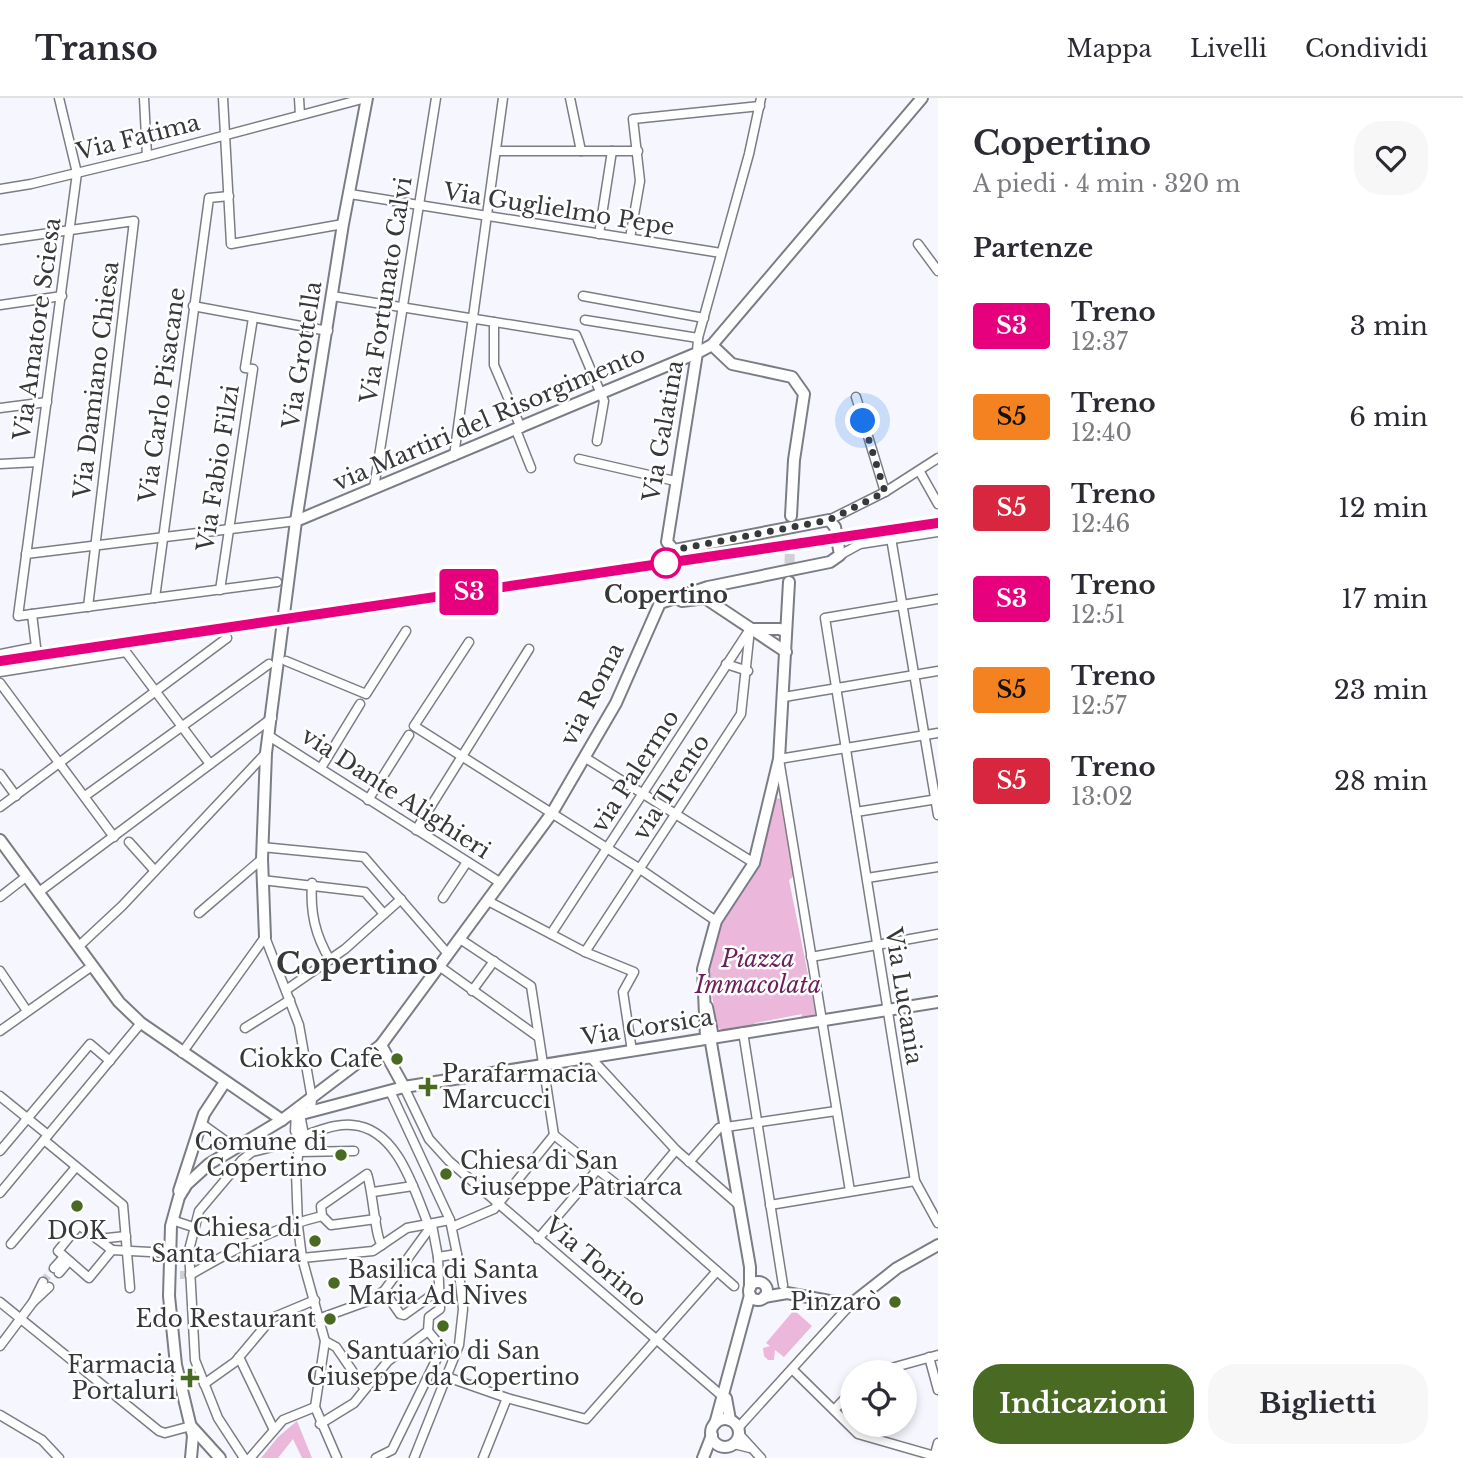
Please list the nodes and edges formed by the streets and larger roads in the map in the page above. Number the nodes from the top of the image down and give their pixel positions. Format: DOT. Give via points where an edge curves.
graph roads {
  1 [pos="59,98"];
  2 [pos="144,98"];
  3 [pos="223,98"];
  4 [pos="299,98"];
  5 [pos="366,98"];
  6 [pos="436,98"];
  7 [pos="503,98"];
  8 [pos="569,98"];
  9 [pos="922,98"];
  10 [pos="760,102"];
  11 [pos="300,115"];
  12 [pos="225,135"];
  13 [pos="496,151"];
  14 [pos="581,151"];
  15 [pos="611,151"];
  16 [pos="638,151"];
  17 [pos="147,156"];
  18 [pos="77,173"];
  19 [pos="0,188"];
  20 [pos="350,194"];
  21 [pos="229,196"];
  22 [pos="419,207"];
  23 [pos="486,217"];
  24 [pos="343,224"];
  25 [pos="71,230"];
  26 [pos="599,234"];
  27 [pos="630,239"];
  28 [pos="0,240"];
  29 [pos="918,244"];
  30 [pos="721,253"];
  31 [pos="938,271"];
  32 [pos="62,296"];
  33 [pos="332,296"];
  34 [pos="583,296"];
  35 [pos="0,305"];
  36 [pos="193,306"];
  37 [pos="402,308"];
  38 [pos="253,318"];
  39 [pos="704,318"];
  40 [pos="471,319"];
  41 [pos="585,320"];
  42 [pos="494,322"];
  43 [pos="328,331"];
  44 [pos="698,338"];
  45 [pos="712,345"];
  46 [pos="697,353"];
  47 [pos="601,394"];
  48 [pos="856,397"];
  49 [pos="47,402"];
  50 [pos="0,408"];
  51 [pos="518,429"];
  52 [pos="597,441"];
  53 [pos="454,456"];
  54 [pos="938,458"];
  55 [pos="579,459"];
  56 [pos="38,461"];
  57 [pos="0,464"];
  58 [pos="531,468"];
  59 [pos="920,472"];
  60 [pos="675,481"];
  61 [pos="374,488"];
  62 [pos="885,492"];
  63 [pos="938,503"];
  64 [pos="792,516"];
  65 [pos="829,520"];
  66 [pos="296,521"];
  67 [pos="228,529"];
  68 [pos="938,532"];
  69 [pos="162,537"];
  70 [pos="891,538"];
  71 [pos="94,547"];
  72 [pos="26,554"];
  73 [pos="840,555"];
  74 [pos="277,582"];
  75 [pos="789,582"];
  76 [pos="725,583"];
  77 [pos="220,590"];
  78 [pos="707,593"];
  79 [pos="155,598"];
  80 [pos="938,599"];
  81 [pos="720,600"];
  82 [pos="902,605"];
  83 [pos="88,607"];
  84 [pos="728,611"];
  85 [pos="787,611"];
  86 [pos="32,614"];
  87 [pos="750,629"];
  88 [pos="406,631"];
  89 [pos="786,632"];
  90 [pos="764,633"];
  91 [pos="227,638"];
  92 [pos="469,642"];
  93 [pos="529,649"];
  94 [pos="786,652"];
  95 [pos="0,654"];
  96 [pos="286,661"];
  97 [pos="270,664"];
  98 [pos="726,664"];
  99 [pos="748,671"];
  100 [pos="938,671"];
  101 [pos="0,672"];
  102 [pos="915,675"];
  103 [pos="0,682"];
  104 [pos="836,687"];
  105 [pos="155,690"];
  106 [pos="784,697"];
  107 [pos="360,704"];
  108 [pos="272,718"];
  109 [pos="183,727"];
  110 [pos="938,733"];
  111 [pos="409,735"];
  112 [pos="925,735"];
  113 [pos="269,736"];
  114 [pos="845,747"];
  115 [pos="267,753"];
  116 [pos="462,757"];
  117 [pos="584,757"];
  118 [pos="779,759"];
  119 [pos="61,762"];
  120 [pos="210,764"];
  121 [pos="321,768"];
  122 [pos="0,774"];
  123 [pos="16,796"];
  124 [pos="85,796"];
  125 [pos="643,796"];
  126 [pos="937,799"];
  127 [pos="368,800"];
  128 [pos="0,807"];
  129 [pos="856,812"];
  130 [pos="552,813"];
  131 [pos="938,815"];
  132 [pos="675,816"];
  133 [pos="416,830"];
  134 [pos="114,836"];
  135 [pos="0,841"];
  136 [pos="129,842"];
  137 [pos="262,846"];
  138 [pos="608,849"];
  139 [pos="262,859"];
  140 [pos="467,862"];
  141 [pos="754,863"];
  142 [pos="938,867"];
  143 [pos="640,869"];
  144 [pos="155,871"];
  145 [pos="27,876"];
  146 [pos="867,878"];
  147 [pos="262,880"];
  148 [pos="312,883"];
  149 [pos="501,883"];
  150 [pos="39,892"];
  151 [pos="0,897"];
  152 [pos="443,898"];
  153 [pos="401,900"];
  154 [pos="488,901"];
  155 [pos="200,913"];
  156 [pos="384,914"];
  157 [pos="716,921"];
  158 [pos="551,934"];
  159 [pos="938,934"];
  160 [pos="265,937"];
  161 [pos="460,939"];
  162 [pos="876,945"];
  163 [pos="78,947"];
  164 [pos="585,952"];
  165 [pos="448,954"];
  166 [pos="811,957"];
  167 [pos="330,960"];
  168 [pos="494,961"];
  169 [pos="92,966"];
  170 [pos="439,967"];
  171 [pos="2,977"];
  172 [pos="286,990"];
  173 [pos="472,991"];
  174 [pos="290,1000"];
  175 [pos="938,1002"];
  176 [pos="886,1010"];
  177 [pos="27,1011"];
  178 [pos="822,1020"];
  179 [pos="141,1023"];
  180 [pos="245,1028"];
  181 [pos="0,1031"];
  182 [pos="743,1032"];
  183 [pos="537,1036"];
  184 [pos="710,1037"];
  185 [pos="381,1045"];
  186 [pos="632,1051"];
  187 [pos="182,1053"];
  188 [pos="591,1058"];
  189 [pos="110,1061"];
  190 [pos="543,1064"];
  191 [pos="225,1082"];
  192 [pos="404,1087"];
  193 [pos="390,1091"];
  194 [pos="0,1096"];
  195 [pos="307,1107"];
  196 [pos="836,1111"];
  197 [pos="27,1118"];
  198 [pos="282,1120"];
  199 [pos="757,1123"];
  200 [pos="202,1124"];
  201 [pos="727,1128"];
  202 [pos="554,1135"];
  203 [pos="46,1138"];
  204 [pos="302,1138"];
  205 [pos="429,1139"];
  206 [pos="416,1144"];
  207 [pos="234,1147"];
  208 [pos="676,1150"];
  209 [pos="0,1151"];
  210 [pos="354,1151"];
  211 [pos="299,1152"];
  212 [pos="188,1161"];
  213 [pos="689,1162"];
  214 [pos="76,1167"];
  215 [pos="597,1170"];
  216 [pos="199,1172"];
  217 [pos="915,1181"];
  218 [pos="413,1186"];
  219 [pos="850,1191"];
  220 [pos="373,1192"];
  221 [pos="0,1193"];
  222 [pos="179,1197"];
  223 [pos="635,1199"];
  224 [pos="497,1205"];
  225 [pos="770,1205"];
  226 [pos="740,1206"];
  227 [pos="322,1216"];
  228 [pos="376,1219"];
  229 [pos="172,1220"];
  230 [pos="297,1222"];
  231 [pos="938,1223"];
  232 [pos="430,1224"];
  233 [pos="451,1224"];
  234 [pos="193,1227"];
  235 [pos="126,1236"];
  236 [pos="98,1239"];
  237 [pos="538,1239"];
  238 [pos="11,1244"];
  239 [pos="938,1245"];
  240 [pos="380,1247"];
  241 [pos="112,1251"];
  242 [pos="129,1252"];
  243 [pos="169,1253"];
  244 [pos="457,1254"];
  245 [pos="438,1257"];
  246 [pos="302,1258"];
  247 [pos="66,1259"];
  248 [pos="56,1271"];
  249 [pos="717,1271"];
  250 [pos="190,1275"];
  251 [pos="46,1284"];
  252 [pos="734,1286"];
  253 [pos="130,1288"];
  254 [pos="439,1290"];
  255 [pos="384,1291"];
  256 [pos="763,1291"];
  257 [pos="315,1300"];
  258 [pos="0,1302"];
  259 [pos="421,1302"];
  260 [pos="850,1305"];
  261 [pos="429,1317"];
  262 [pos="321,1318"];
  263 [pos="20,1319"];
  264 [pos="428,1331"];
  265 [pos="658,1339"];
  266 [pos="325,1341"];
  267 [pos="0,1346"];
  268 [pos="934,1356"];
  269 [pos="240,1357"];
  270 [pos="917,1361"];
  271 [pos="792,1369"];
  272 [pos="447,1377"];
  273 [pos="204,1384"];
  274 [pos="364,1388"];
  275 [pos="938,1390"];
  276 [pos="721,1395"];
  277 [pos="507,1398"];
  278 [pos="840,1404"];
  279 [pos="315,1407"];
  280 [pos="834,1410"];
  281 [pos="0,1415"];
  282 [pos="320,1424"];
  283 [pos="191,1426"];
  284 [pos="713,1429"];
  285 [pos="274,1430"];
  286 [pos="734,1435"];
  287 [pos="198,1438"];
  288 [pos="938,1443"];
  289 [pos="935,1457"];
  290 [pos="59,1458"];
  291 [pos="191,1458"];
  292 [pos="220,1458"];
  293 [pos="244,1458"];
  294 [pos="250,1458"];
  295 [pos="337,1458"];
  296 [pos="376,1458"];
  297 [pos="414,1458"];
  298 [pos="483,1458"];
  299 [pos="703,1458"];
  300 [pos="711,1458"];
  301 [pos="761,1458"];
  1 -- 18 [label="street, Via Amatore Sciesa"];
  2 -- 17 [label="street"];
  3 -- 12 [label="street"];
  4 -- 11 [label="street"];
  5 -- 11 [label="street, Via Fatima"];
  5 -- 20 [label="street, Via Grottella"];
  6 -- 22 [label="street, Via Fortunato Calvi"];
  7 -- 13 [label="street"];
  8 -- 14 [label="street"];
  9 -- 45 [label="street, Via Galatina"];
  10 -- 16 [label="street" via="633,119"];
  10 -- 30 [label="street"];
  11 -- 12 [label="street, Via Fatima"];
  12 -- 17 [label="street, Via Fatima"];
  12 -- 21 [label="street"];
  13 -- 14 [label="street"];
  13 -- 23 [label="street"];
  14 -- 15 [label="street"];
  15 -- 16 [label="street"];
  15 -- 26 [label="street"];
  16 -- 27 [label="street" via="640,181"];
  17 -- 18 [label="street, Via Fatima"];
  18 -- 19 [label="street, Via Fatima"];
  18 -- 25 [label="street, Via Amatore Sciesa"];
  20 -- 22 [label="street, Via Guglielmo Pepe"];
  20 -- 24 [label="street, Via Grottella"];
  21 -- 24 [label="street" via="231,244"];
  21 -- 36 [label="street, Via Carlo Pisacane" via="209,198"];
  22 -- 23 [label="street, Via Guglielmo Pepe"];
  22 -- 37 [label="street, Via Fortunato Calvi"];
  23 -- 26 [label="street, Via Guglielmo Pepe"];
  23 -- 40 [label="street"];
  24 -- 33 [label="street, Via Grottella"];
  25 -- 28 [label="street"];
  25 -- 32 [label="street, Via Amatore Sciesa"];
  25 -- 71 [label="street, Via Damiano Chiesa" via="134,221"];
  26 -- 27 [label="street, Via Guglielmo Pepe"];
  27 -- 30 [label="street, Via Guglielmo Pepe"];
  29 -- 31 [label="street"];
  30 -- 39 [label="street"];
  32 -- 35 [label="street"];
  32 -- 49 [label="street, Via Amatore Sciesa"];
  33 -- 37 [label="street"];
  33 -- 43 [label="street, Via Grottella"];
  34 -- 39 [label="street"];
  36 -- 38 [label="street"];
  36 -- 69 [label="street, Via Carlo Pisacane"];
  37 -- 40 [label="street"];
  37 -- 61 [label="street, Via Fortunato Calvi"];
  38 -- 43 [label="street"];
  38 -- 67 [label="street, Via Fabio Filzi" via="245,368 253,369"];
  39 -- 44 [label="street"];
  40 -- 42 [label="street"];
  40 -- 53 [label="street"];
  41 -- 44 [label="street"];
  42 -- 47 [label="street" via="576,335"];
  42 -- 51 [label="street" via="494,365"];
  43 -- 66 [label="street, Via Grottella"];
  44 -- 46 [label="street"];
  45 -- 46 [label="street, Via Galatina"];
  45 -- 64 [label="street" via="732,365 792,377 804,394 795,447"];
  46 -- 47 [label="street, via Martiri del Risorgimento"];
  46 -- 60 [label="street, Via Galatina"];
  47 -- 51 [label="street, via Martiri del Risorgimento"];
  47 -- 52 [label="street" via="604,401"];
  48 -- 62 [label="street"];
  49 -- 50 [label="street"];
  49 -- 56 [label="street, Via Amatore Sciesa"];
  51 -- 53 [label="street, via Martiri del Risorgimento"];
  51 -- 58 [label="street"];
  53 -- 61 [label="street, via Martiri del Risorgimento"];
  54 -- 59 [label="street"];
  55 -- 60 [label="street"];
  56 -- 57 [label="street"];
  56 -- 72 [label="street, Via Amatore Sciesa"];
  59 -- 62 [label="street"];
  59 -- 63 [label="street"];
  60 -- 65 [label="street, Via Galatina" via="667,542 674,550"];
  61 -- 66 [label="street, via Martiri del Risorgimento"];
  62 -- 65 [label="street"];
  65 -- 73 [label="street"];
  66 -- 67 [label="street"];
  66 -- 108 [label="street, Via Grottella"];
  67 -- 69 [label="street"];
  67 -- 77 [label="street, Via Fabio Filzi"];
  68 -- 70 [label="street"];
  69 -- 71 [label="street"];
  69 -- 79 [label="street, Via Carlo Pisacane"];
  70 -- 73 [label="street" via="860,544"];
  70 -- 82 [label="street"];
  71 -- 72 [label="street"];
  71 -- 83 [label="street, Via Damiano Chiesa"];
  72 -- 86 [label="street, Via Amatore Sciesa" via="18,616"];
  73 -- 76 [label="street, via Roma" via="804,569"];
  74 -- 77 [label="street"];
  75 -- 85 [label="street"];
  76 -- 78 [label="street, via Roma"];
  76 -- 81 [label="street"];
  77 -- 79 [label="street"];
  78 -- 81 [label="street"];
  78 -- 84 [label="street"];
  78 -- 117 [label="street, via Roma" via="672,596 660,603 616,703"];
  79 -- 83 [label="street"];
  80 -- 82 [label="street"];
  81 -- 84 [label="street"];
  82 -- 102 [label="street"];
  82 -- 104 [label="street" via="825,618"];
  83 -- 86 [label="street"];
  84 -- 87 [label="street"];
  85 -- 89 [label="street"];
  85 -- 90 [label="street"];
  86 -- 95 [label="street, Via Amatore Sciesa" via="36,647"];
  87 -- 90 [label="street"];
  87 -- 98 [label="street, via Palermo"];
  87 -- 99 [label="street, via Trento"];
  88 -- 96 [label="street" via="366,694"];
  89 -- 90 [label="street"];
  89 -- 94 [label="street"];
  90 -- 94 [label="street"];
  91 -- 105 [label="street"];
  92 -- 116 [label="street" via="414,726"];
  93 -- 116 [label="street"];
  94 -- 106 [label="street"];
  97 -- 109 [label="street"];
  98 -- 99 [label="street"];
  98 -- 125 [label="street, via Palermo"];
  99 -- 132 [label="street, via Trento" via="740,714"];
  100 -- 102 [label="street"];
  101 -- 105 [label="street" via="126,652"];
  102 -- 104 [label="street"];
  102 -- 112 [label="street"];
  103 -- 119 [label="street"];
  104 -- 106 [label="street"];
  104 -- 114 [label="street"];
  105 -- 109 [label="street"];
  105 -- 119 [label="street"];
  106 -- 118 [label="street"];
  107 -- 121 [label="street"];
  108 -- 113 [label="street, Via Grottella"];
  108 -- 120 [label="street"];
  109 -- 120 [label="street"];
  109 -- 124 [label="street"];
  110 -- 112 [label="street"];
  111 -- 127 [label="street"];
  112 -- 114 [label="street"];
  112 -- 126 [label="street"];
  113 -- 115 [label="street, Via Grottella"];
  113 -- 121 [label="street, via Dante Alighieri"];
  114 -- 118 [label="street"];
  114 -- 129 [label="street"];
  115 -- 137 [label="street, Via Grottella"];
  115 -- 144 [label="street"];
  116 -- 130 [label="street"];
  116 -- 133 [label="street"];
  117 -- 125 [label="street"];
  117 -- 130 [label="street, via Roma"];
  118 -- 141 [label="street"];
  118 -- 166 [label="street"];
  119 -- 123 [label="street"];
  119 -- 124 [label="street"];
  120 -- 134 [label="street"];
  121 -- 127 [label="street, via Dante Alighieri"];
  122 -- 123 [label="street"];
  123 -- 128 [label="street"];
  124 -- 134 [label="street"];
  125 -- 132 [label="street"];
  125 -- 138 [label="street, via Palermo"];
  126 -- 129 [label="street"];
  126 -- 131 [label="street"];
  127 -- 133 [label="street, via Dante Alighieri"];
  129 -- 146 [label="street, Via Lucania"];
  130 -- 138 [label="street"];
  130 -- 149 [label="street, via Roma"];
  132 -- 141 [label="street"];
  132 -- 143 [label="street, via Trento"];
  133 -- 140 [label="street, via Dante Alighieri"];
  134 -- 150 [label="street"];
  135 -- 145 [label="street"];
  136 -- 144 [label="street"];
  137 -- 139 [label="street, Via Grottella"];
  137 -- 153 [label="street" via="364,857"];
  138 -- 143 [label="street"];
  138 -- 158 [label="street, via Palermo"];
  139 -- 147 [label="street, Via Grottella"];
  139 -- 155 [label="street"];
  140 -- 149 [label="street, via Dante Alighieri"];
  140 -- 152 [label="street"];
  141 -- 157 [label="street"];
  142 -- 146 [label="street"];
  143 -- 157 [label="street"];
  143 -- 164 [label="street, via Trento"];
  144 -- 163 [label="street"];
  145 -- 150 [label="street"];
  145 -- 151 [label="street"];
  146 -- 162 [label="street, Via Lucania"];
  147 -- 148 [label="street"];
  147 -- 160 [label="street, Via Grottella"];
  148 -- 156 [label="street" via="365,892"];
  148 -- 167 [label="street" via="311,908 319,941"];
  149 -- 154 [label="street, via Roma"];
  150 -- 163 [label="street"];
  153 -- 156 [label="street"];
  153 -- 165 [label="street"];
  154 -- 158 [label="street"];
  154 -- 161 [label="street, via Roma"];
  156 -- 167 [label="street"];
  157 -- 184 [label="street" via="703,968"];
  158 -- 164 [label="street"];
  159 -- 162 [label="street"];
  160 -- 172 [label="street"];
  160 -- 187 [label="street"];
  161 -- 165 [label="street, via Roma"];
  161 -- 168 [label="street"];
  162 -- 166 [label="street"];
  162 -- 176 [label="street, Via Lucania"];
  163 -- 169 [label="street"];
  164 -- 186 [label="street" via="634,972 623,992"];
  165 -- 170 [label="street, via Roma"];
  166 -- 178 [label="street"];
  167 -- 172 [label="street"];
  168 -- 173 [label="street"];
  168 -- 183 [label="street" via="531,985"];
  169 -- 177 [label="street"];
  169 -- 179 [label="street"];
  170 -- 173 [label="street"];
  170 -- 185 [label="street, via Roma"];
  171 -- 177 [label="street"];
  172 -- 174 [label="street"];
  173 -- 183 [label="street"];
  174 -- 180 [label="street"];
  174 -- 195 [label="street" via="299,1025"];
  175 -- 176 [label="street, Via Corsica"];
  176 -- 178 [label="street, Via Corsica"];
  176 -- 217 [label="street, Via Lucania"];
  177 -- 181 [label="street"];
  178 -- 182 [label="street, Via Corsica"];
  178 -- 196 [label="street"];
  179 -- 187 [label="street"];
  179 -- 189 [label="street"];
  182 -- 184 [label="street, Via Corsica"];
  182 -- 199 [label="street"];
  183 -- 190 [label="street"];
  184 -- 186 [label="street, Via Corsica"];
  184 -- 201 [label="street"];
  185 -- 192 [label="street"];
  185 -- 195 [label="street, via Roma"];
  186 -- 188 [label="street, Via Corsica"];
  187 -- 191 [label="street"];
  188 -- 190 [label="street, Via Corsica"];
  188 -- 208 [label="street"];
  189 -- 197 [label="street" via="90,1044"];
  189 -- 203 [label="street"];
  190 -- 192 [label="street, Via Corsica"];
  190 -- 202 [label="street"];
  191 -- 198 [label="street"];
  191 -- 200 [label="street"];
  192 -- 193 [label="street, Via Corsica"];
  192 -- 205 [label="street, Via Torino"];
  193 -- 195 [label="street, Via Corsica"];
  193 -- 206 [label="street"];
  194 -- 197 [label="street"];
  195 -- 198 [label="street, Via Corsica"];
  195 -- 204 [label="street" via="295,1131"];
  196 -- 199 [label="street"];
  196 -- 219 [label="street"];
  197 -- 203 [label="street"];
  197 -- 209 [label="street"];
  198 -- 207 [label="street, Via Corsica"];
  199 -- 201 [label="street"];
  199 -- 225 [label="street"];
  200 -- 207 [label="street"];
  200 -- 212 [label="street"];
  201 -- 213 [label="street" via="719,1129"];
  201 -- 226 [label="street"];
  202 -- 215 [label="street"];
  202 -- 224 [label="street"];
  203 -- 214 [label="street"];
  203 -- 221 [label="street"];
  204 -- 211 [label="street"];
  204 -- 218 [label="street" via="345,1125 368,1128 398,1157"];
  204 -- 234 [label="street" via="252,1152 242,1160 199,1211"];
  205 -- 206 [label="street"];
  205 -- 224 [label="street, Via Torino"];
  206 -- 233 [label="street"];
  207 -- 216 [label="street, Via Corsica"];
  208 -- 213 [label="street"];
  208 -- 223 [label="street"];
  210 -- 211 [label="street"];
  211 -- 230 [label="street"];
  212 -- 216 [label="street" via="190,1168"];
  212 -- 222 [label="street"];
  213 -- 226 [label="street"];
  214 -- 235 [label="street" via="123,1205"];
  214 -- 238 [label="street"];
  215 -- 223 [label="street"];
  215 -- 237 [label="street"];
  216 -- 222 [label="street, Via Corsica"];
  217 -- 219 [label="street"];
  217 -- 231 [label="street, Via Lucania"];
  218 -- 220 [label="street"];
  218 -- 232 [label="street"];
  219 -- 225 [label="street"];
  220 -- 227 [label="street" via="367,1174 321,1206"];
  220 -- 228 [label="street"];
  222 -- 229 [label="street"];
  223 -- 249 [label="street"];
  224 -- 233 [label="street"];
  224 -- 237 [label="street, Via Torino"];
  225 -- 256 [label="street"];
  226 -- 256 [label="street" via="750,1267"];
  227 -- 228 [label="street" via="331,1225"];
  227 -- 230 [label="street"];
  228 -- 240 [label="street"];
  229 -- 234 [label="street"];
  229 -- 243 [label="street"];
  230 -- 246 [label="street"];
  230 -- 250 [label="street"];
  232 -- 233 [label="street"];
  232 -- 240 [label="street" via="407,1228"];
  232 -- 245 [label="street"];
  232 -- 255 [label="street"];
  233 -- 244 [label="street"];
  234 -- 250 [label="street"];
  235 -- 236 [label="street"];
  235 -- 242 [label="street"];
  236 -- 241 [label="street"];
  236 -- 247 [label="street" via="79,1225 58,1251"];
  237 -- 265 [label="street, Via Torino"];
  239 -- 260 [label="street" via="897,1268"];
  240 -- 246 [label="street"];
  241 -- 242 [label="street"];
  241 -- 247 [label="street" via="89,1278"];
  242 -- 243 [label="street"];
  242 -- 253 [label="street"];
  243 -- 283 [label="street" via="172,1345"];
  244 -- 245 [label="street"];
  244 -- 272 [label="street" via="462,1328"];
  245 -- 254 [label="street"];
  246 -- 257 [label="street"];
  247 -- 248 [label="street"];
  249 -- 252 [label="street"];
  249 -- 265 [label="street"];
  250 -- 273 [label="street" via="195,1360"];
  251 -- 263 [label="street"];
  254 -- 259 [label="street"];
  254 -- 261 [label="street" via="440,1309"];
  255 -- 259 [label="street" via="400,1314"];
  255 -- 262 [label="street"];
  256 -- 260 [label="street"];
  256 -- 276 [label="street"];
  256 -- 286 [label="street" via="725,1403"];
  257 -- 262 [label="street"];
  257 -- 269 [label="street" via="272,1318"];
  258 -- 263 [label="street"];
  259 -- 261 [label="street"];
  260 -- 271 [label="street"];
  261 -- 264 [label="street"];
  262 -- 266 [label="street"];
  263 -- 267 [label="street"];
  263 -- 283 [label="street" via="159,1431"];
  264 -- 274 [label="street" via="388,1361"];
  264 -- 296 [label="street" via="442,1348 392,1450"];
  265 -- 276 [label="street, Via Torino"];
  265 -- 277 [label="street" via="586,1419"];
  266 -- 274 [label="street" via="336,1347"];
  266 -- 279 [label="street"];
  268 -- 270 [label="street"];
  268 -- 275 [label="street"];
  269 -- 273 [label="street"];
  269 -- 285 [label="street"];
  271 -- 280 [label="street"];
  271 -- 286 [label="street"];
  272 -- 277 [label="street"];
  272 -- 297 [label="street"];
  273 -- 293 [label="street" via="223,1428"];
  274 -- 282 [label="street" via="354,1403"];
  276 -- 284 [label="street"];
  277 -- 298 [label="street"];
  278 -- 280 [label="street"];
  279 -- 282 [label="street"];
  279 -- 285 [label="street" via="283,1420"];
  280 -- 289 [label="street" via="858,1434"];
  281 -- 290 [label="street" via="42,1440"];
  282 -- 295 [label="street"];
  283 -- 287 [label="street"];
  284 -- 286 [label="street"];
  284 -- 286 [label="street" via="717,1444"];
  284 -- 299 [label="street"];
  285 -- 294 [label="street"];
  286 -- 300 [label="street"];
  286 -- 301 [label="street"];
  287 -- 291 [label="street"];
  287 -- 292 [label="street"];
  288 -- 289 [label="street"];
}
